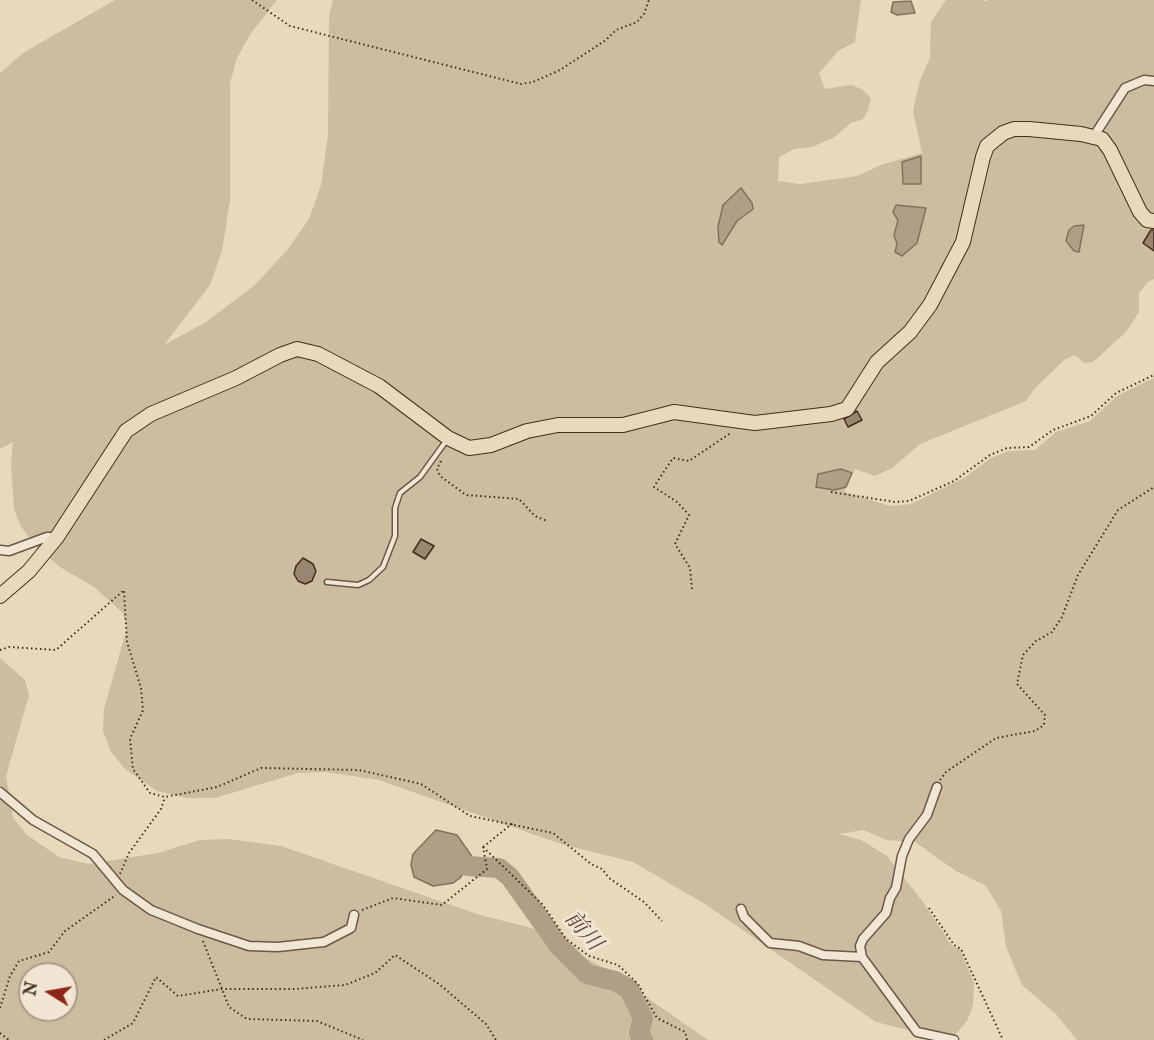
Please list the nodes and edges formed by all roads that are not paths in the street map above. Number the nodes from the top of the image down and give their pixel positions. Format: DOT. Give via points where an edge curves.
graph roads {
  1 [pos="1154,81"];
  2 [pos="1094,136"];
  3 [pos="1154,221"];
  4 [pos="448,438"];
  5 [pos="57,537"];
  6 [pos="0,550"];
  7 [pos="327,582"];
  8 [pos="0,596"];
  9 [pos="937,787"];
  10 [pos="0,792"];
  11 [pos="741,909"];
  12 [pos="354,915"];
  13 [pos="862,957"];
  14 [pos="954,1040"];
  1 -- 2 [label="street" via="1144,80 1125,87"];
  2 -- 3 [label="main road" via="1102,139 1110,150 1140,212"];
  2 -- 4 [label="main road" via="1014,129 994,139 982,157 972,214 952,266 920,320 878,362 852,404 841,412 751,423 674,412 623,425 558,425 479,448 469,448"];
  4 -- 5 [label="main road" via="363,376 318,354 297,350 137,422 112,449"];
  4 -- 7 [label="lane" via="420,477 400,493 395,508 395,536 383,567 358,585"];
  5 -- 6 [label="street"];
  5 -- 8 [label="main road"];
  9 -- 13 [label="street" via="927,815 909,838 886,913 862,939"];
  10 -- 12 [label="street" via="33,820 93,854 120,886 152,910 198,929 249,946 278,947 324,942 351,928"];
  11 -- 13 [label="street" via="770,943 799,946 823,955"];
  13 -- 14 [label="street" via="917,1032"];
}
